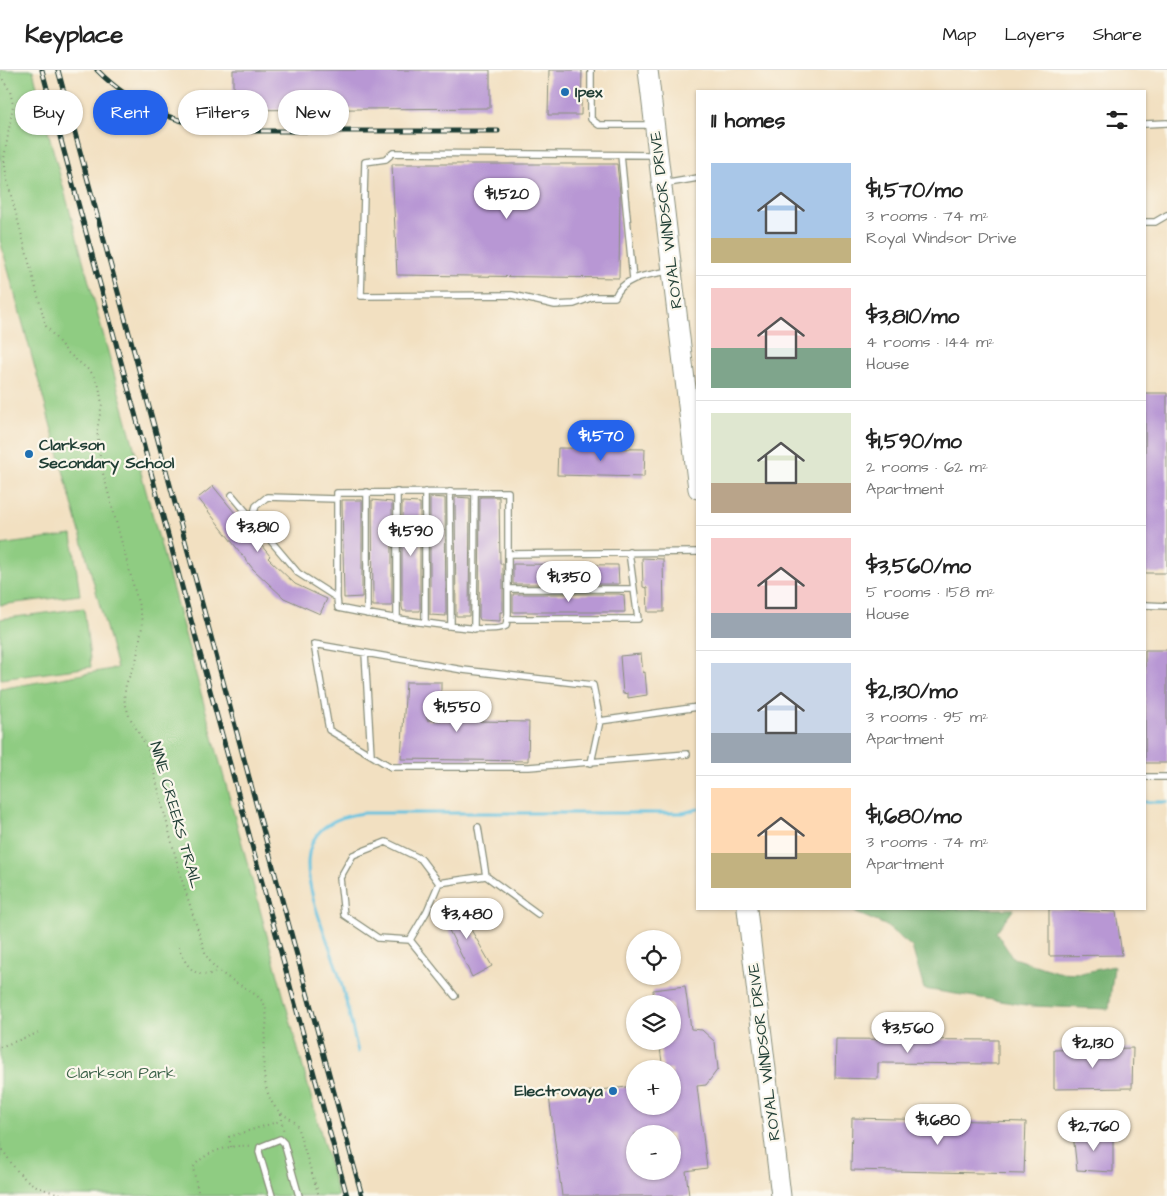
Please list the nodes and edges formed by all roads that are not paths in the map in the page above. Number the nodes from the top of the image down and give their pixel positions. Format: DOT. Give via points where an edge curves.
graph roads {
  1 [pos="591,70"];
  2 [pos="648,70"];
  3 [pos="1167,123"];
  4 [pos="1146,124"];
  5 [pos="654,125"];
  6 [pos="621,155"];
  7 [pos="658,155"];
  8 [pos="696,178"];
  9 [pos="661,184"];
  10 [pos="1167,215"];
  11 [pos="1146,222"];
  12 [pos="672,270"];
  13 [pos="633,279"];
  14 [pos="696,472"];
  15 [pos="367,492"];
  16 [pos="397,492"];
  17 [pos="425,492"];
  18 [pos="450,492"];
  19 [pos="475,492"];
  20 [pos="232,495"];
  21 [pos="337,499"];
  22 [pos="252,519"];
  23 [pos="629,552"];
  24 [pos="696,552"];
  25 [pos="508,554"];
  26 [pos="508,589"];
  27 [pos="634,590"];
  28 [pos="337,598"];
  29 [pos="1146,605"];
  30 [pos="1167,606"];
  31 [pos="367,614"];
  32 [pos="397,618"];
  33 [pos="507,619"];
  34 [pos="425,622"];
  35 [pos="451,626"];
  36 [pos="474,629"];
  37 [pos="365,653"];
  38 [pos="696,707"];
  39 [pos="600,721"];
  40 [pos="687,754"];
  41 [pos="371,755"];
  42 [pos="591,763"];
  43 [pos="1146,777"];
  44 [pos="1167,777"];
  45 [pos="478,827"];
  46 [pos="486,876"];
  47 [pos="439,883"];
  48 [pos="747,910"];
  49 [pos="538,914"];
  50 [pos="410,940"];
  51 [pos="455,996"];
  52 [pos="272,1196"];
  53 [pos="299,1196"];
  54 [pos="782,1196"];
  1 -- 5 [label="lane" via="593,122 599,125"];
  2 -- 5 [label="main road, ROYAL WINDSOR DRIVE"];
  3 -- 4 [label="lane"];
  5 -- 7 [label="main road, ROYAL WINDSOR DRIVE"];
  6 -- 7 [label="lane"];
  6 -- 13 [label="lane"];
  6 -- 13 [label="lane" via="393,153 386,159 365,162 361,296 512,295 546,304 571,305 593,297 615,297 620,288"];
  7 -- 9 [label="main road, ROYAL WINDSOR DRIVE"];
  8 -- 9 [label="lane"];
  9 -- 12 [label="main road, ROYAL WINDSOR DRIVE"];
  10 -- 11 [label="lane" via="1155,222"];
  12 -- 13 [label="lane"];
  12 -- 14 [label="main road, ROYAL WINDSOR DRIVE"];
  15 -- 16 [label="lane"];
  15 -- 21 [label="lane" via="337,493"];
  15 -- 31 [label="lane"];
  16 -- 17 [label="lane"];
  16 -- 32 [label="lane"];
  17 -- 18 [label="lane"];
  17 -- 34 [label="lane"];
  18 -- 19 [label="lane"];
  18 -- 35 [label="lane"];
  19 -- 25 [label="lane" via="508,492"];
  19 -- 36 [label="lane"];
  20 -- 22 [label="lane"];
  21 -- 22 [label="lane" via="267,497 256,506"];
  21 -- 28 [label="lane"];
  22 -- 28 [label="lane" via="301,576"];
  23 -- 24 [label="lane"];
  23 -- 25 [label="lane" via="607,555"];
  23 -- 27 [label="lane"];
  25 -- 26 [label="lane"];
  26 -- 27 [label="lane"];
  26 -- 33 [label="lane"];
  27 -- 33 [label="lane" via="638,619"];
  28 -- 31 [label="lane" via="338,608"];
  29 -- 30 [label="lane"];
  31 -- 32 [label="lane"];
  32 -- 34 [label="lane"];
  33 -- 36 [label="lane" via="502,629"];
  34 -- 35 [label="lane"];
  35 -- 36 [label="lane"];
  37 -- 39 [label="lane" via="463,670 593,685"];
  37 -- 41 [label="lane"];
  37 -- 41 [label="lane" via="314,644 328,730"];
  38 -- 39 [label="lane"];
  39 -- 42 [label="lane"];
  40 -- 42 [label="lane"];
  41 -- 42 [label="lane" via="391,767 529,767"];
  43 -- 44 [label="lane"];
  45 -- 46 [label="lane"];
  46 -- 47 [label="lane"];
  46 -- 49 [label="lane"];
  47 -- 50 [label="lane"];
  47 -- 50 [label="lane" via="421,859 386,842 354,855 340,878 344,915 378,938"];
  48 -- 54 [label="main road, ROYAL WINDSOR DRIVE"];
  50 -- 51 [label="lane"];
  52 -- 53 [label="lane" via="259,1152 260,1147 280,1139 284,1143"];
}
